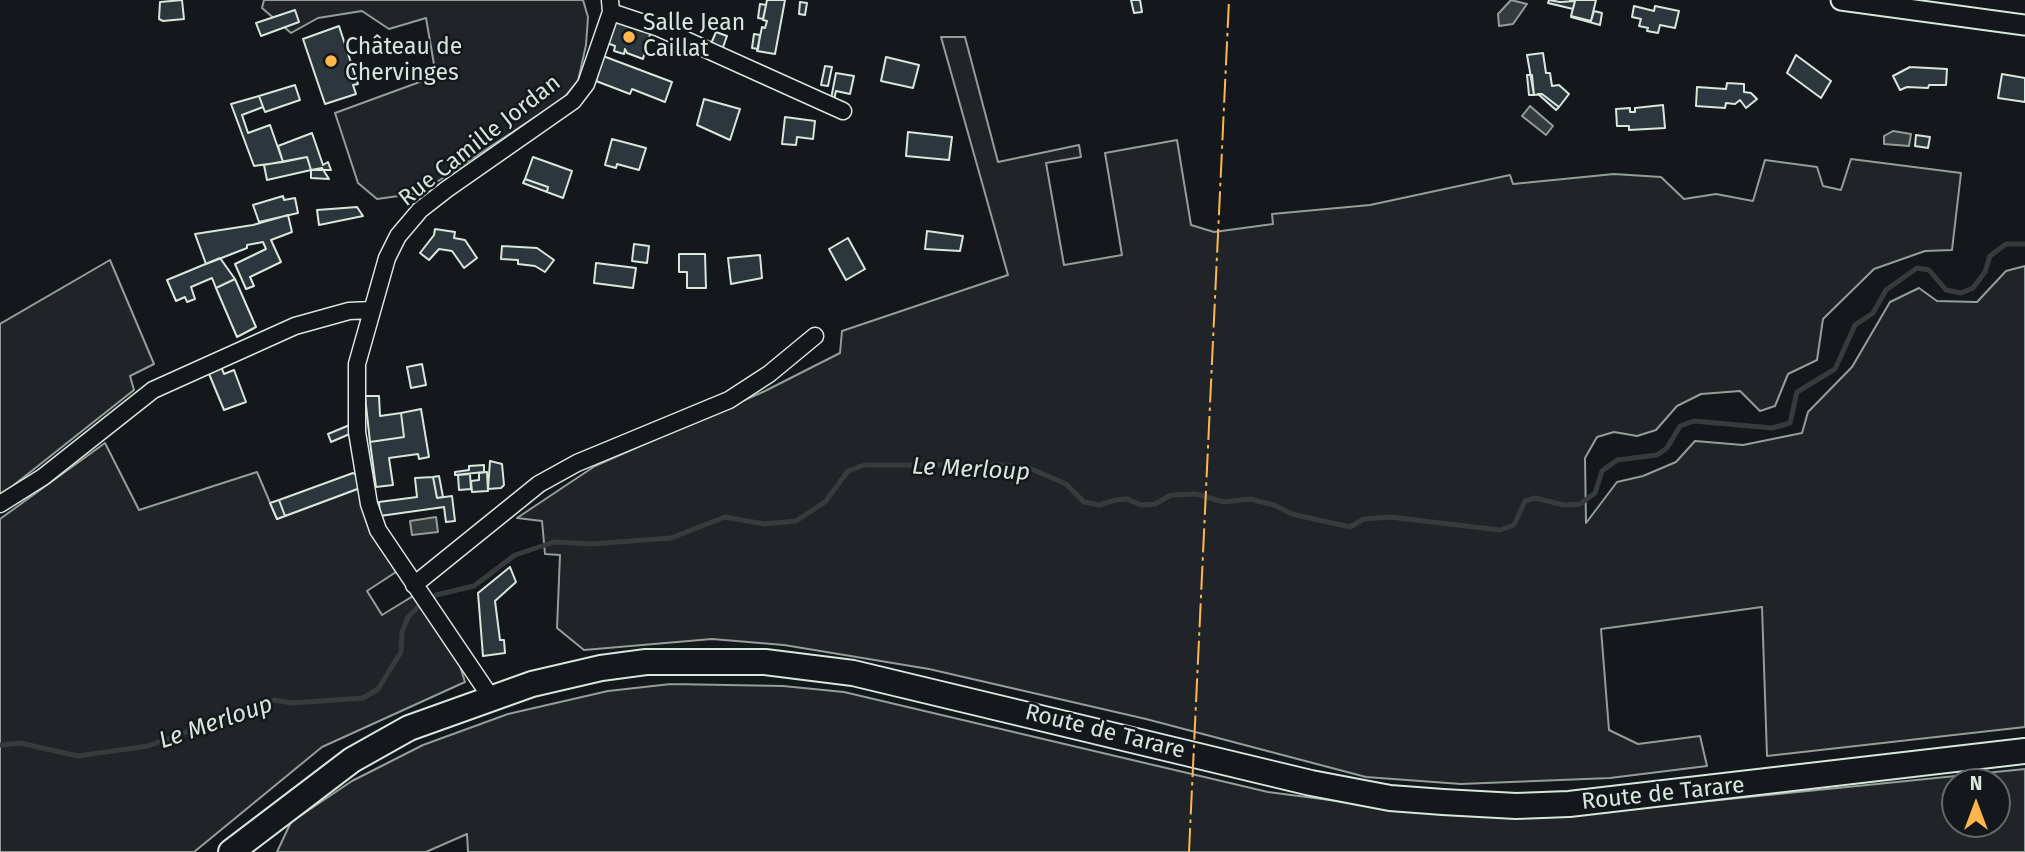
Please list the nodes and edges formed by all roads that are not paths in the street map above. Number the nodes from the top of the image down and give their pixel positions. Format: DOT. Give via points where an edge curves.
graph roads {
  1 [pos="1841,0"];
  2 [pos="610,6"];
  3 [pos="1928,6"];
  4 [pos="2025,25"];
  5 [pos="843,111"];
  6 [pos="371,310"];
  7 [pos="815,336"];
  8 [pos="0,504"];
  9 [pos="415,588"];
  10 [pos="490,696"];
  11 [pos="2025,751"];
  12 [pos="231,852"];
  1 -- 3 [label="street"];
  2 -- 5 [label="street"];
  2 -- 6 [label="street, Rue Camille Jordan" via="586,84 573,101 420,210 387,258"];
  3 -- 4 [label="street"];
  6 -- 8 [label="street" via="349,311 295,326 153,390 43,478"];
  6 -- 9 [label="street, Rue Camille Jordan" via="357,364 362,469 378,530"];
  7 -- 9 [label="street" via="729,400 577,463 539,484"];
  9 -- 10 [label="street, Rue Camille Jordan"];
  10 -- 11 [label="main road, Route de Tarare" via="601,668 681,661 765,662 853,673 1311,783 1390,797 1516,806 1658,795"];
  10 -- 12 [label="main road, Route de Tarare" via="409,728 352,760"];
}
